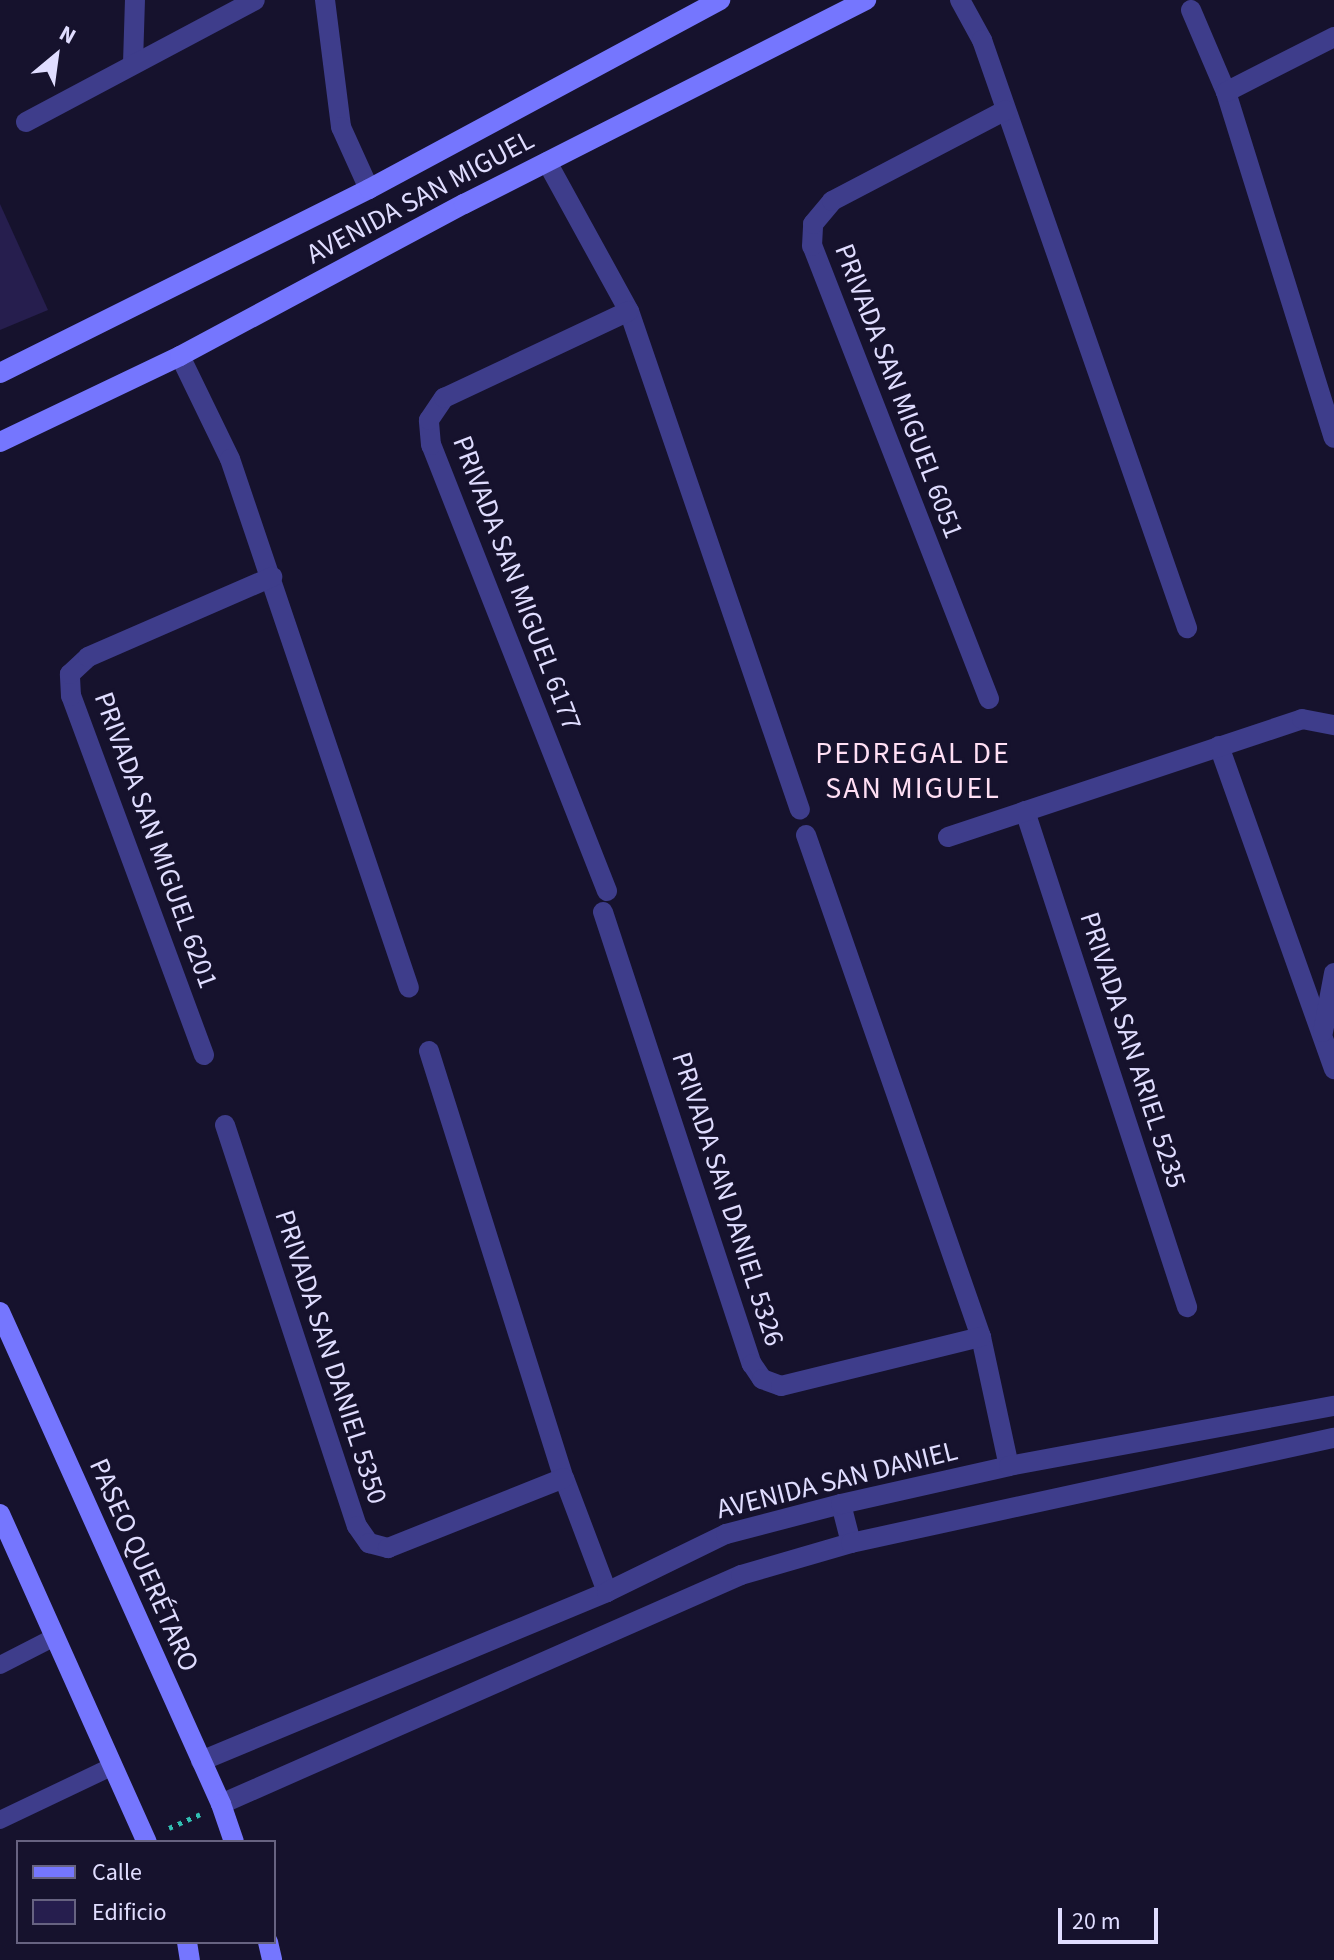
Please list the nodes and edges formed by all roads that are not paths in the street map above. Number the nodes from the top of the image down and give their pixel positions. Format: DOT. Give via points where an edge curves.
graph roads {
  1 [pos="135,0"];
  2 [pos="255,0"];
  3 [pos="325,0"];
  4 [pos="720,0"];
  5 [pos="866,0"];
  6 [pos="960,0"];
  7 [pos="1191,10"];
  8 [pos="1334,37"];
  9 [pos="133,63"];
  10 [pos="1226,92"];
  11 [pos="1006,110"];
  12 [pos="26,122"];
  13 [pos="547,162"];
  14 [pos="369,189"];
  15 [pos="629,311"];
  16 [pos="180,356"];
  17 [pos="0,373"];
  18 [pos="1334,438"];
  19 [pos="0,442"];
  20 [pos="272,577"];
  21 [pos="1187,628"];
  22 [pos="989,699"];
  23 [pos="1334,725"];
  24 [pos="1219,746"];
  25 [pos="800,810"];
  26 [pos="1025,811"];
  27 [pos="806,835"];
  28 [pos="948,837"];
  29 [pos="607,891"];
  30 [pos="603,912"];
  31 [pos="1334,973"];
  32 [pos="409,988"];
  33 [pos="1322,1035"];
  34 [pos="429,1051"];
  35 [pos="204,1055"];
  36 [pos="1334,1069"];
  37 [pos="225,1125"];
  38 [pos="1187,1307"];
  39 [pos="0,1312"];
  40 [pos="981,1337"];
  41 [pos="1334,1406"];
  42 [pos="1334,1438"];
  43 [pos="1009,1466"];
  44 [pos="564,1478"];
  45 [pos="841,1504"];
  46 [pos="0,1514"];
  47 [pos="851,1543"];
  48 [pos="607,1592"];
  49 [pos="55,1637"];
  50 [pos="0,1665"];
  51 [pos="201,1761"];
  52 [pos="113,1766"];
  53 [pos="221,1804"];
  54 [pos="0,1820"];
  55 [pos="147,1840"];
  56 [pos="233,1840"];
  1 -- 9 [label="street"];
  2 -- 9 [label="street"];
  3 -- 14 [label="street" via="341,127"];
  4 -- 14 [label="main road, AVENIDA SAN MIGUEL"];
  5 -- 13 [label="main road, AVENIDA SAN MIGUEL"];
  6 -- 11 [label="street" via="982,40"];
  7 -- 10 [label="street"];
  8 -- 10 [label="street"];
  9 -- 12 [label="street"];
  10 -- 18 [label="street"];
  11 -- 21 [label="street"];
  11 -- 22 [label="street, PRIVADA SAN MIGUEL 6051" via="832,201 813,224 812,246"];
  13 -- 15 [label="street"];
  13 -- 16 [label="main road, AVENIDA SAN MIGUEL"];
  14 -- 17 [label="main road, AVENIDA SAN MIGUEL"];
  15 -- 25 [label="street"];
  15 -- 29 [label="street, PRIVADA SAN MIGUEL 6177" via="444,398 429,420 431,445"];
  16 -- 19 [label="main road, AVENIDA SAN MIGUEL"];
  16 -- 20 [label="street" via="230,459"];
  20 -- 32 [label="street"];
  20 -- 35 [label="street, PRIVADA SAN MIGUEL 6201" via="88,657 70,674 71,696"];
  23 -- 24 [label="street" via="1302,719"];
  24 -- 26 [label="street"];
  24 -- 33 [label="street"];
  26 -- 28 [label="street"];
  26 -- 38 [label="street, PRIVADA SAN ARIEL 5235"];
  27 -- 40 [label="street"];
  30 -- 40 [label="street, PRIVADA SAN DANIEL 5326" via="752,1364 762,1379 781,1386"];
  31 -- 33 [label="street"];
  33 -- 36 [label="street"];
  34 -- 44 [label="street"];
  37 -- 44 [label="street, PRIVADA SAN DANIEL 5350" via="357,1526 369,1543 388,1548"];
  39 -- 51 [label="main road, PASEO QUERÉTARO"];
  40 -- 43 [label="street"];
  41 -- 43 [label="street, AVENIDA SAN DANIEL"];
  42 -- 47 [label="street"];
  43 -- 45 [label="street, AVENIDA SAN DANIEL"];
  44 -- 48 [label="street"];
  45 -- 47 [label="street"];
  45 -- 48 [label="street, AVENIDA SAN DANIEL" via="726,1534"];
  46 -- 49 [label="main road"];
  47 -- 53 [label="street" via="741,1575"];
  48 -- 51 [label="street, AVENIDA SAN DANIEL"];
  49 -- 50 [label="lane"];
  49 -- 52 [label="main road"];
  51 -- 53 [label="main road, PASEO QUERÉTARO"];
  52 -- 54 [label="lane"];
  52 -- 55 [label="main road"];
  53 -- 56 [label="main road, PASEO QUERÉTARO"];
}
